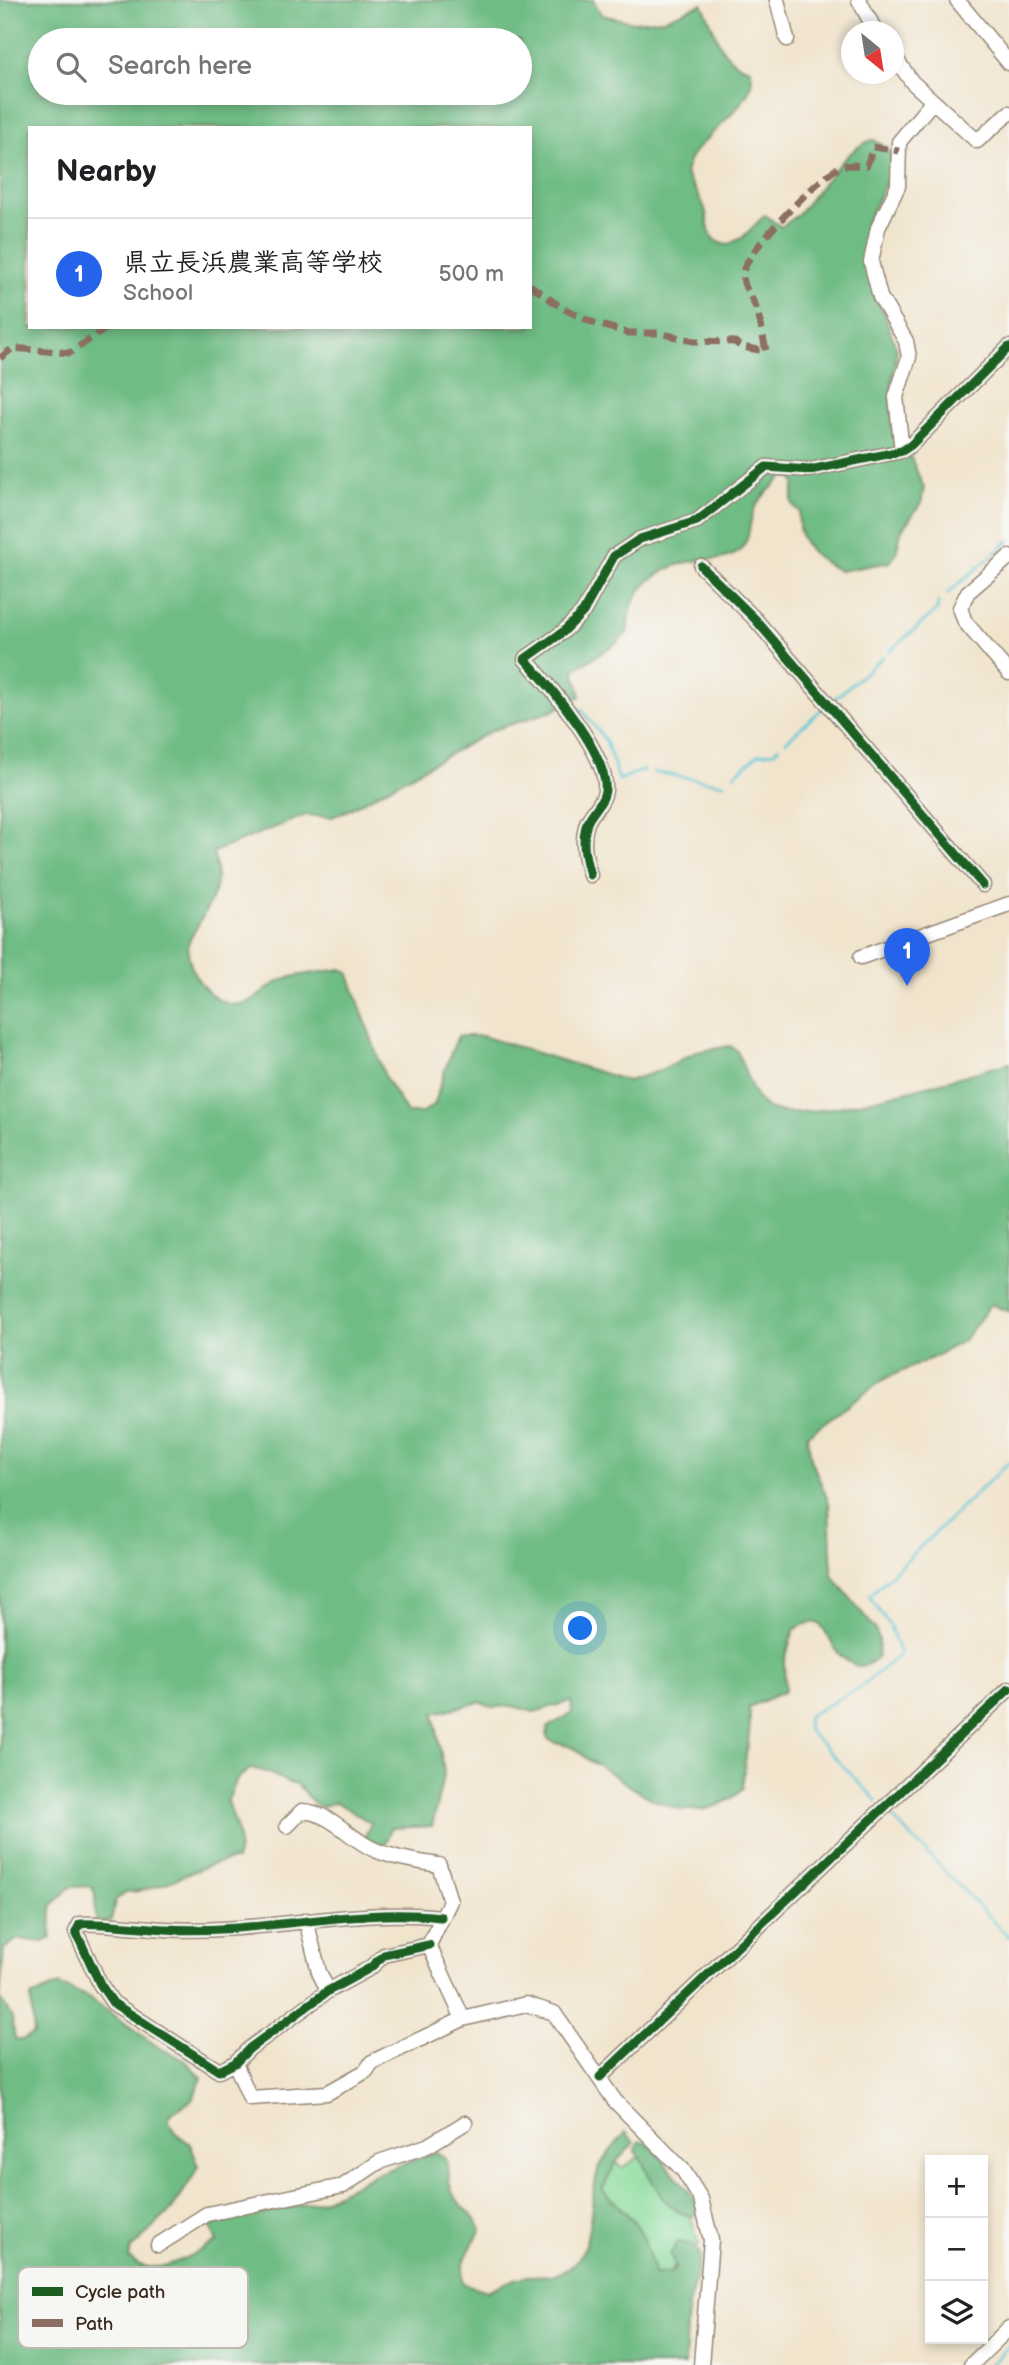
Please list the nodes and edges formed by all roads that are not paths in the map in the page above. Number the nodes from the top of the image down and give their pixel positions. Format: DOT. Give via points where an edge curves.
graph roads {
  1 [pos="777,0"];
  2 [pos="859,0"];
  3 [pos="957,0"];
  4 [pos="870,21"];
  5 [pos="787,39"];
  6 [pos="1009,63"];
  7 [pos="904,70"];
  8 [pos="932,102"];
  9 [pos="1009,113"];
  10 [pos="1009,347"];
  11 [pos="902,450"];
  12 [pos="1009,557"];
  13 [pos="701,566"];
  14 [pos="1009,673"];
  15 [pos="590,875"];
  16 [pos="983,886"];
  17 [pos="1009,904"];
  18 [pos="861,957"];
  19 [pos="1009,1689"];
  20 [pos="287,1826"];
  21 [pos="441,1917"];
  22 [pos="306,1920"];
  23 [pos="429,1945"];
  24 [pos="328,1991"];
  25 [pos="463,2019"];
  26 [pos="235,2063"];
  27 [pos="600,2077"];
  28 [pos="465,2123"];
  29 [pos="158,2245"];
  30 [pos="1009,2328"];
  31 [pos="701,2365"];
  32 [pos="971,2365"];
  1 -- 5 [label="street"];
  2 -- 4 [label="street"];
  3 -- 6 [label="street"];
  7 -- 8 [label="street"];
  8 -- 9 [label="street" via="977,141"];
  8 -- 11 [label="street" via="899,142 898,186 878,228 871,262 880,297 906,341 909,357 896,397"];
  10 -- 11 [label="street"];
  11 -- 15 [label="street" via="810,470 766,467 697,521 640,540 614,556 583,612 524,659 593,747 603,778 604,794 587,822 583,852"];
  12 -- 14 [label="street" via="968,592 960,608 965,622"];
  13 -- 16 [label="street" via="755,619"];
  17 -- 18 [label="street"];
  19 -- 27 [label="street"];
  20 -- 21 [label="street" via="302,1811 313,1811 338,1822 368,1846 439,1865 450,1901"];
  21 -- 22 [label="street" via="364,1915"];
  21 -- 23 [label="street"];
  22 -- 24 [label="street"];
  22 -- 26 [label="street" via="197,1931 85,1923 76,1932 113,2003 219,2071"];
  23 -- 24 [label="street" via="384,1955"];
  23 -- 25 [label="street"];
  24 -- 26 [label="street"];
  25 -- 26 [label="street" via="372,2062 366,2071 327,2093 250,2098"];
  25 -- 27 [label="street" via="526,2004 554,2013"];
  27 -- 31 [label="street" via="615,2101 683,2170 701,2199 711,2240"];
  28 -- 29 [label="street" via="426,2146 379,2162 343,2186 207,2214"];
  30 -- 32 [label="street"];
}
